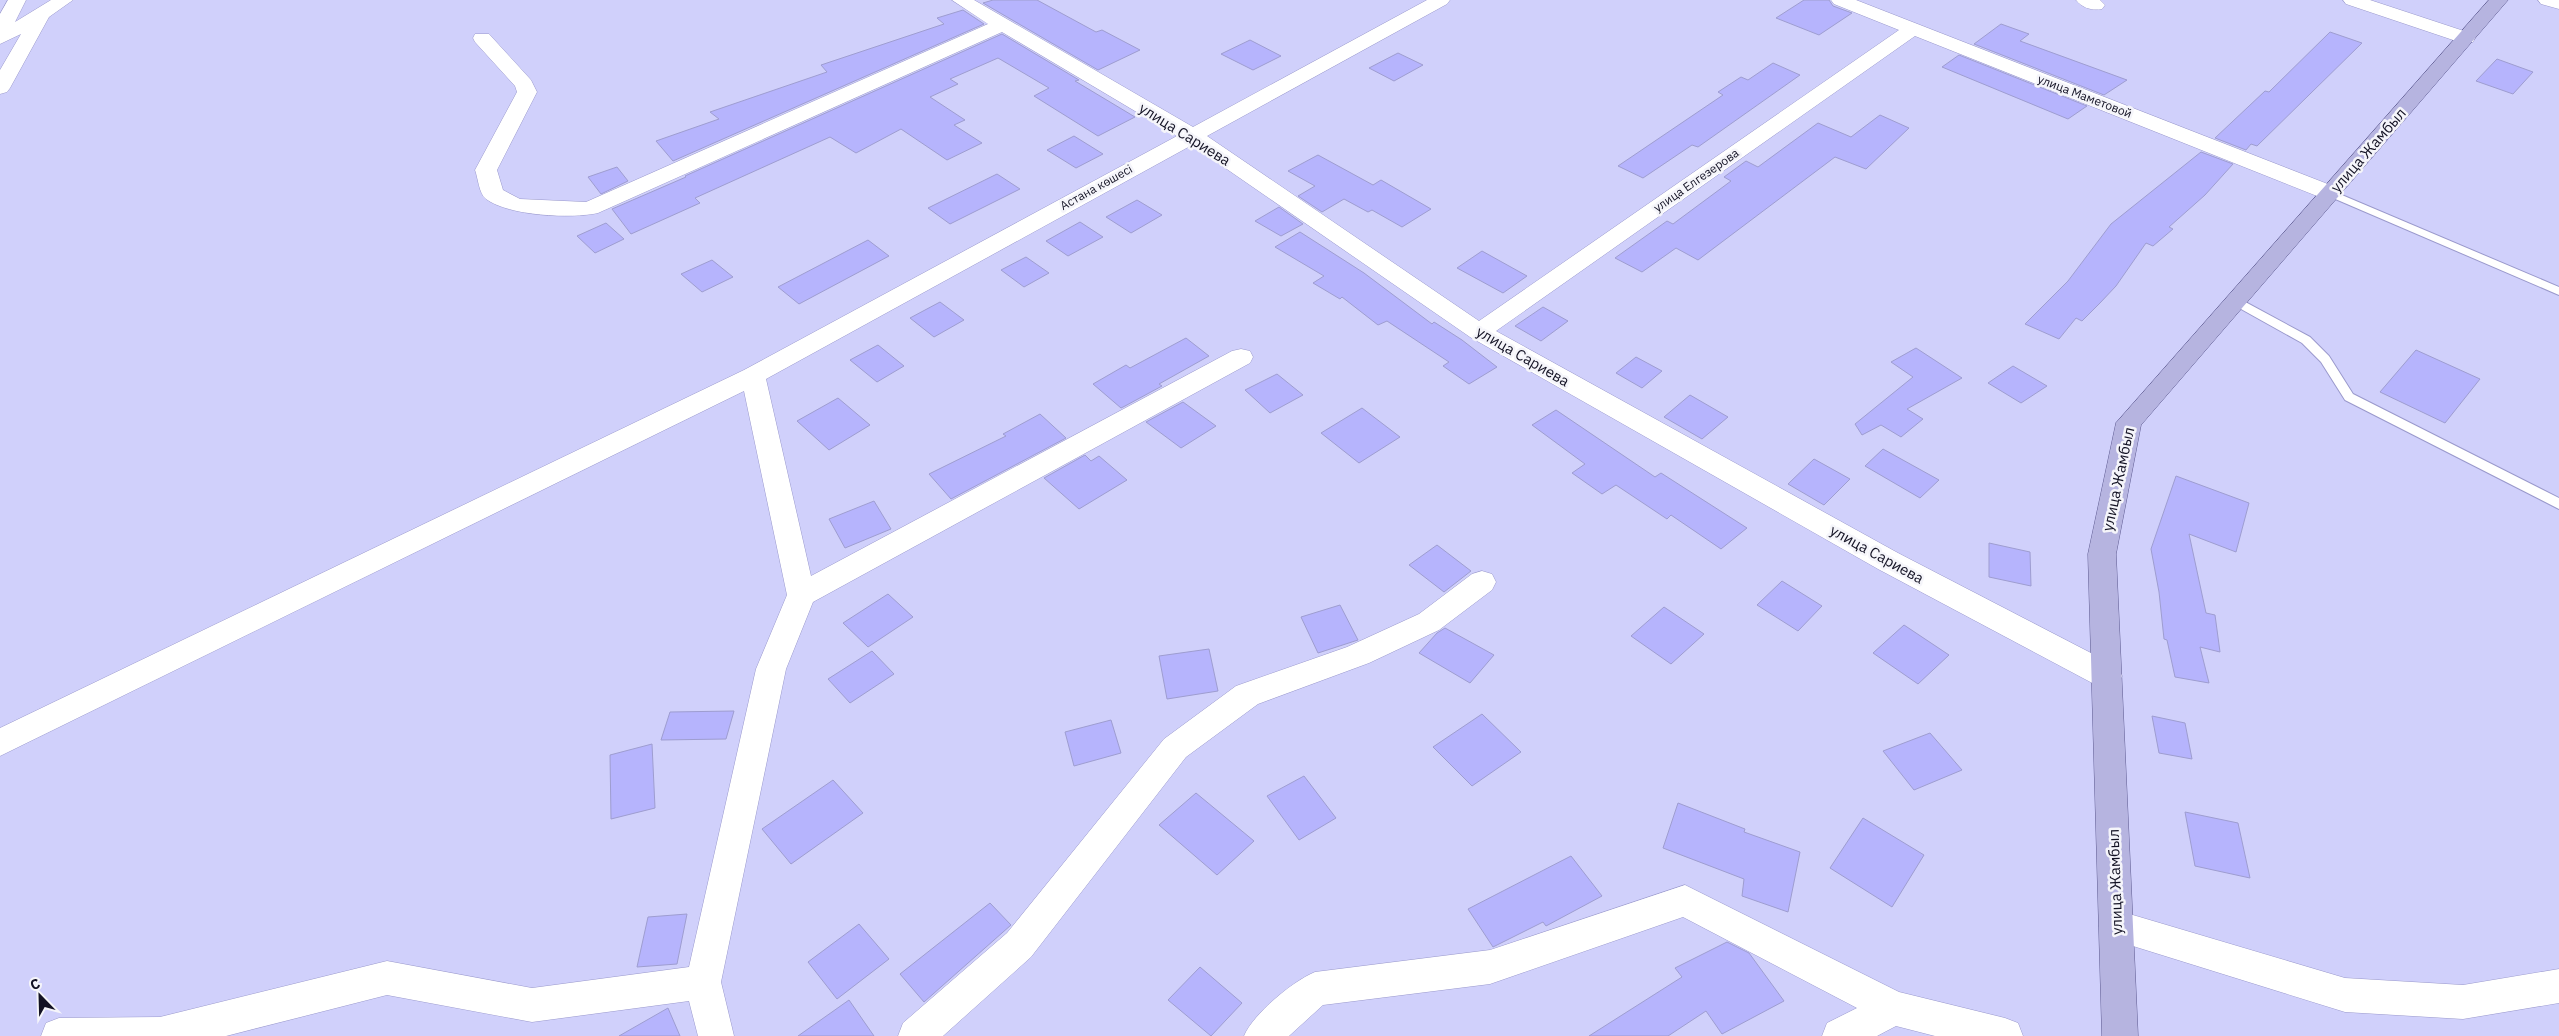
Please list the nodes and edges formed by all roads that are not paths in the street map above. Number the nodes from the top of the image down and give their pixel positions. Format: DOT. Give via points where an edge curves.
graph roads {
  1 [pos="16,0"];
  2 [pos="64,0"];
  3 [pos="961,0"];
  4 [pos="1441,0"];
  5 [pos="1840,0"];
  6 [pos="2352,0"];
  7 [pos="2499,0"];
  8 [pos="2547,0"];
  9 [pos="2559,4"];
  10 [pos="41,14"];
  11 [pos="1001,25"];
  12 [pos="1912,28"];
  13 [pos="0,31"];
  14 [pos="0,38"];
  15 [pos="482,38"];
  16 [pos="2466,38"];
  17 [pos="0,88"];
  18 [pos="1191,135"];
  19 [pos="2330,193"];
  20 [pos="2559,291"];
  21 [pos="2236,301"];
  22 [pos="1479,332"];
  23 [pos="1241,357"];
  24 [pos="753,376"];
  25 [pos="2559,504"];
  26 [pos="1482,582"];
  27 [pos="801,595"];
  28 [pos="2107,676"];
  29 [pos="0,743"];
  30 [pos="2116,926"];
  31 [pos="703,982"];
  32 [pos="2559,986"];
  33 [pos="1894,1008"];
  34 [pos="59,1036"];
  35 [pos="716,1036"];
  36 [pos="916,1036"];
  37 [pos="1262,1036"];
  38 [pos="1840,1036"];
  39 [pos="2004,1036"];
  40 [pos="2120,1036"];
  1 -- 13 [label="street"];
  2 -- 10 [label="street"];
  3 -- 11 [label="street, улица Сариева"];
  4 -- 18 [label="street, Астана көшесі"];
  5 -- 12 [label="street, улица Маметовой"];
  6 -- 16 [label="street"];
  7 -- 16 [label="main road, улица Жамбыл"];
  8 -- 9 [label="street"];
  10 -- 14 [label="street"];
  10 -- 17 [label="street"];
  11 -- 15 [label="street" via="590,208 576,209 516,204 493,194 486,170 527,92 524,84"];
  11 -- 18 [label="street, улица Сариева"];
  12 -- 19 [label="street, улица Маметовой"];
  12 -- 22 [label="street, улица Елгезерова"];
  16 -- 19 [label="main road, улица Жамбыл"];
  18 -- 22 [label="street, улица Сариева"];
  18 -- 24 [label="street, Астана көшесі"];
  19 -- 20 [label="lane"];
  19 -- 21 [label="main road, улица Жамбыл"];
  21 -- 25 [label="lane" via="2306,340 2324,359 2350,397"];
  21 -- 28 [label="main road, улица Жамбыл" via="2128,423 2102,554"];
  22 -- 28 [label="street, улица Сариева" via="1888,561"];
  23 -- 27 [label="street"];
  24 -- 27 [label="street"];
  24 -- 29 [label="street, Астана көшесі"];
  26 -- 36 [label="street" via="1429,622 1358,655 1247,695 1175,748 1019,945"];
  27 -- 31 [label="street" via="771,668"];
  28 -- 30 [label="main road, улица Жамбыл"];
  30 -- 32 [label="street" via="2345,995 2463,1002"];
  30 -- 40 [label="main road, улица Жамбыл"];
  31 -- 34 [label="street" via="532,1005 388,978 160,1035"];
  31 -- 35 [label="street"];
  33 -- 37 [label="street" via="1685,901 1490,967 1315,988"];
  33 -- 38 [label="street"];
  33 -- 39 [label="street"];
}
